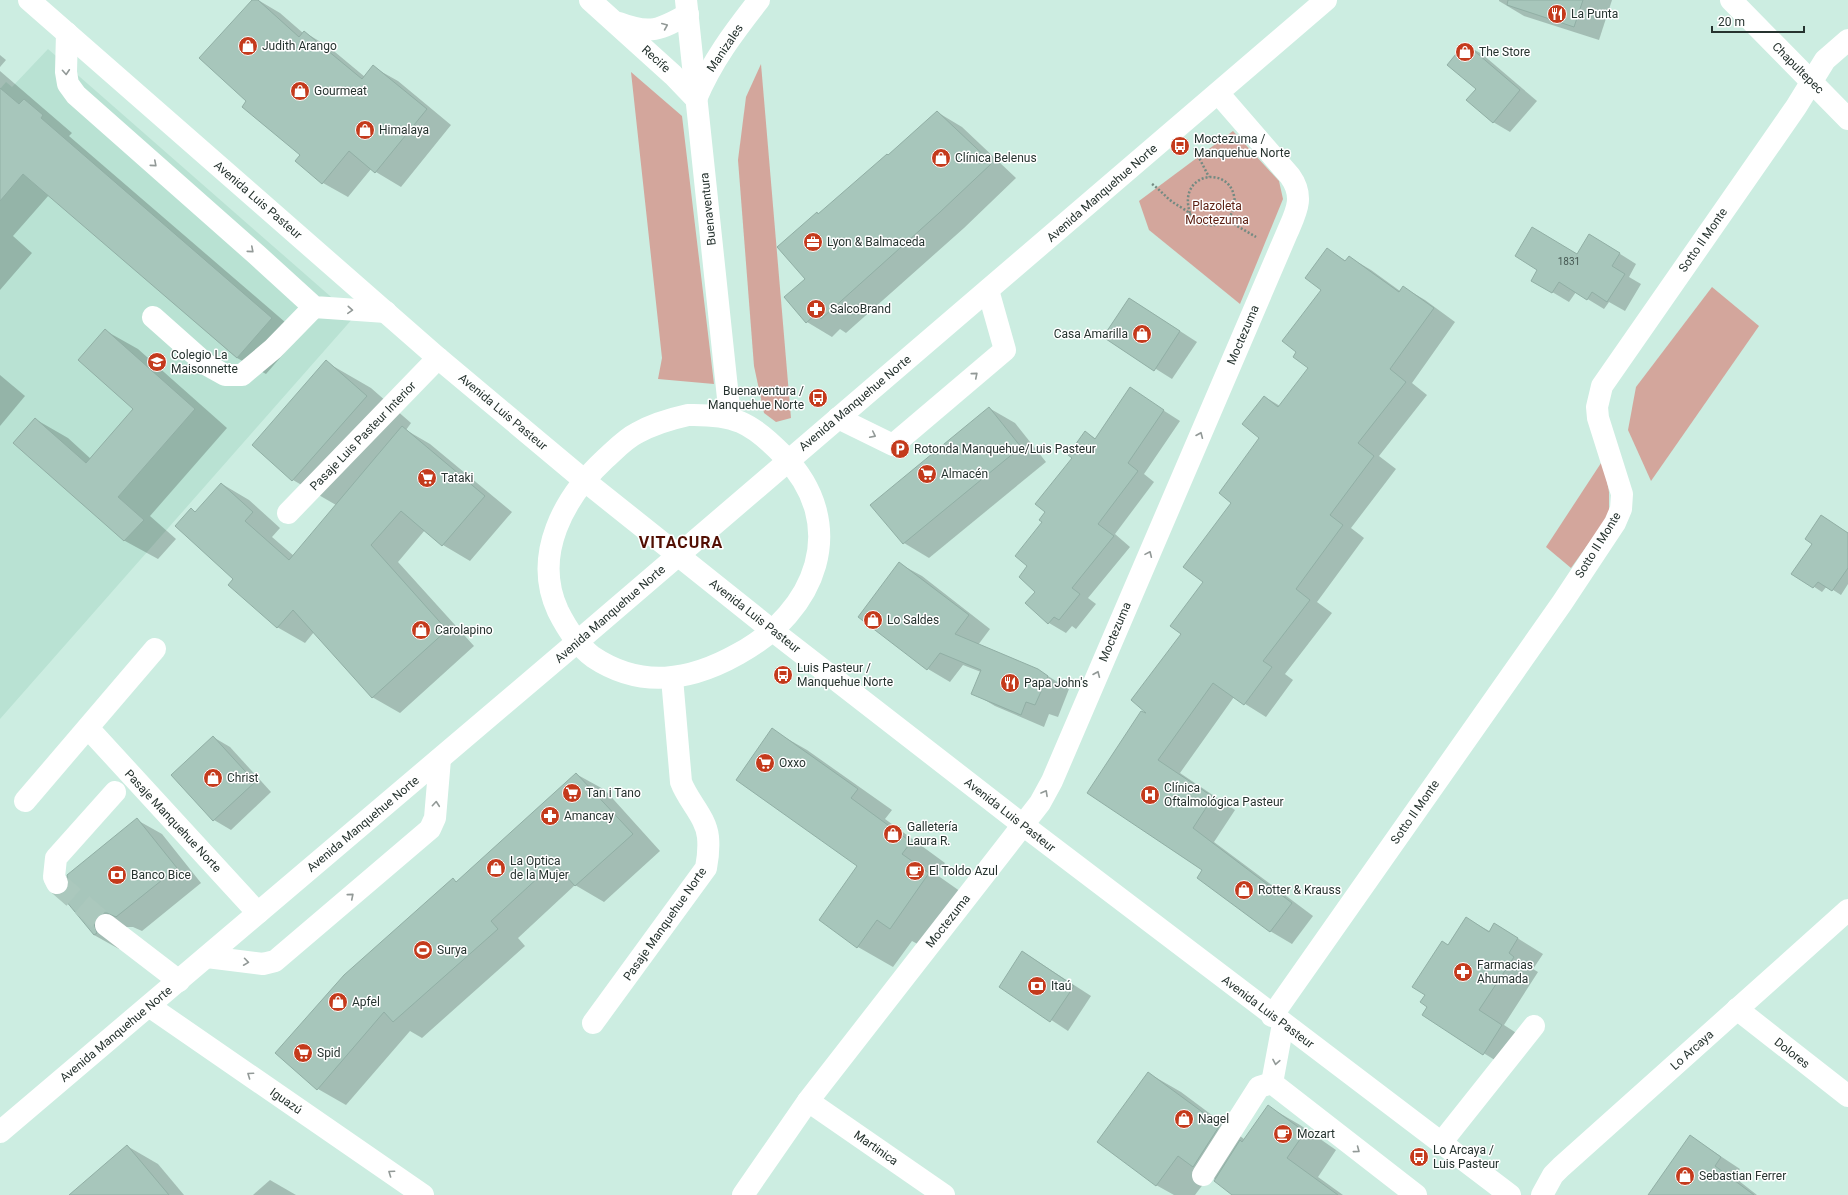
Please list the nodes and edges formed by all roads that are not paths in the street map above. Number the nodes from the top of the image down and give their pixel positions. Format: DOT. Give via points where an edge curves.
graph roads {
  1 [pos="29,0"];
  2 [pos="590,0"];
  3 [pos="759,0"];
  4 [pos="1326,0"];
  5 [pos="1731,0"];
  6 [pos="687,7"];
  7 [pos="614,21"];
  8 [pos="67,33"];
  9 [pos="1848,40"];
  10 [pos="1812,81"];
  11 [pos="1218,93"];
  12 [pos="696,99"];
  13 [pos="1848,119"];
  14 [pos="988,290"];
  15 [pos="314,307"];
  16 [pos="386,312"];
  17 [pos="153,317"];
  18 [pos="438,358"];
  19 [pos="730,417"];
  20 [pos="838,418"];
  21 [pos="788,460"];
  22 [pos="585,481"];
  23 [pos="288,513"];
  24 [pos="679,556"];
  25 [pos="773,631"];
  26 [pos="577,642"];
  27 [pos="155,649"];
  28 [pos="672,678"];
  29 [pos="88,728"];
  30 [pos="440,759"];
  31 [pos="115,792"];
  32 [pos="25,801"];
  33 [pos="1023,825"];
  34 [pos="57,883"];
  35 [pos="1848,910"];
  36 [pos="258,913"];
  37 [pos="106,925"];
  38 [pos="207,957"];
  39 [pos="178,981"];
  40 [pos="149,1006"];
  41 [pos="1736,1009"];
  42 [pos="1278,1020"];
  43 [pos="593,1023"];
  44 [pos="1534,1026"];
  45 [pos="1272,1083"];
  46 [pos="1848,1096"];
  47 [pos="808,1101"];
  48 [pos="0,1132"];
  49 [pos="1441,1143"];
  50 [pos="1203,1175"];
  51 [pos="1506,1194"];
  52 [pos="423,1195"];
  53 [pos="743,1195"];
  54 [pos="944,1195"];
  55 [pos="1416,1195"];
  56 [pos="1542,1195"];
  1 -- 8 [label="street, Avenida Luis Pasteur"];
  2 -- 7 [label="street, Recife"];
  3 -- 12 [label="street, Manizales" via="707,74"];
  4 -- 11 [label="street, Avenida Manquehue Norte"];
  5 -- 10 [label="street, Chapultepec"];
  7 -- 6 [label="street, Recife, one-way" via="634,29 658,29"];
  6 -- 12 [label="street, Buenaventura"];
  7 -- 12 [label="street, Recife"];
  8 -- 15 [label="street, one-way" via="66,72 68,84 76,95"];
  8 -- 16 [label="street, Avenida Luis Pasteur"];
  9 -- 10 [label="street, Sotto Il Monte" via="1825,60"];
  10 -- 13 [label="street, Chapultepec"];
  10 -- 42 [label="street, Sotto Il Monte" via="1796,108 1602,386 1597,407 1598,418 1622,494 1621,509 1615,524"];
  11 -- 14 [label="street, Avenida Manquehue Norte"];
  33 -- 11 [label="street, Moctezuma, one-way" via="1040,803 1052,781 1297,208 1296,184"];
  12 -- 19 [label="street, Buenaventura"];
  14 -- 20 [label="street, Avenida Manquehue Norte"];
  20 -- 14 [label="street, one-way" via="893,445 1005,350"];
  15 -- 16 [label="street, one-way"];
  15 -- 17 [label="street" via="273,349 242,375 225,375 207,365"];
  16 -- 18 [label="street, Avenida Luis Pasteur"];
  18 -- 22 [label="street, Avenida Luis Pasteur"];
  18 -- 23 [label="street, Pasaje Luis Pasteur Interior"];
  19 -- 21 [label="street" via="765,437"];
  19 -- 22 [label="street" via="688,415 650,427 619,445"];
  20 -- 21 [label="street, Avenida Manquehue Norte"];
  21 -- 24 [label="street, Avenida Manquehue Norte"];
  21 -- 25 [label="street" via="801,476 813,499 819,535 818,553 814,573 806,591 786,619"];
  22 -- 24 [label="street, Avenida Luis Pasteur"];
  22 -- 26 [label="street" via="563,510 551,542 549,558 552,596 566,626"];
  24 -- 25 [label="street, Avenida Luis Pasteur"];
  24 -- 26 [label="street, Avenida Manquehue Norte"];
  25 -- 28 [label="street" via="730,659 706,670"];
  25 -- 33 [label="street, Avenida Luis Pasteur"];
  26 -- 28 [label="street" via="604,664 620,671 649,678"];
  26 -- 30 [label="street, Avenida Manquehue Norte"];
  27 -- 29 [label="street"];
  28 -- 43 [label="street, Pasaje Manquehue Norte" via="681,782 704,823 708,836 706,868"];
  29 -- 32 [label="street"];
  29 -- 36 [label="street, Pasaje Manquehue Norte"];
  30 -- 36 [label="street, Avenida Manquehue Norte"];
  38 -- 30 [label="street, one-way" via="263,964 275,961 433,826"];
  31 -- 34 [label="street" via="56,858 54,877"];
  33 -- 42 [label="street, Avenida Luis Pasteur"];
  33 -- 47 [label="street, Moctezuma"];
  35 -- 41 [label="street, Lo Arcaya"];
  36 -- 38 [label="street, Avenida Manquehue Norte"];
  37 -- 39 [label="street"];
  38 -- 39 [label="street, Avenida Manquehue Norte"];
  39 -- 40 [label="street, Avenida Manquehue Norte"];
  40 -- 48 [label="street, Avenida Manquehue Norte"];
  52 -- 40 [label="street, Iguazú, one-way"];
  41 -- 46 [label="street, Dolores"];
  41 -- 56 [label="street, Lo Arcaya" via="1561,1167"];
  42 -- 45 [label="street, one-way"];
  42 -- 49 [label="street, Avenida Luis Pasteur"];
  44 -- 49 [label="street"];
  45 -- 50 [label="street" via="1259,1087"];
  45 -- 55 [label="street, one-way"];
  47 -- 53 [label="street, Moctezuma"];
  47 -- 54 [label="street, Martinica"];
  49 -- 51 [label="street, Avenida Luis Pasteur"];
}
